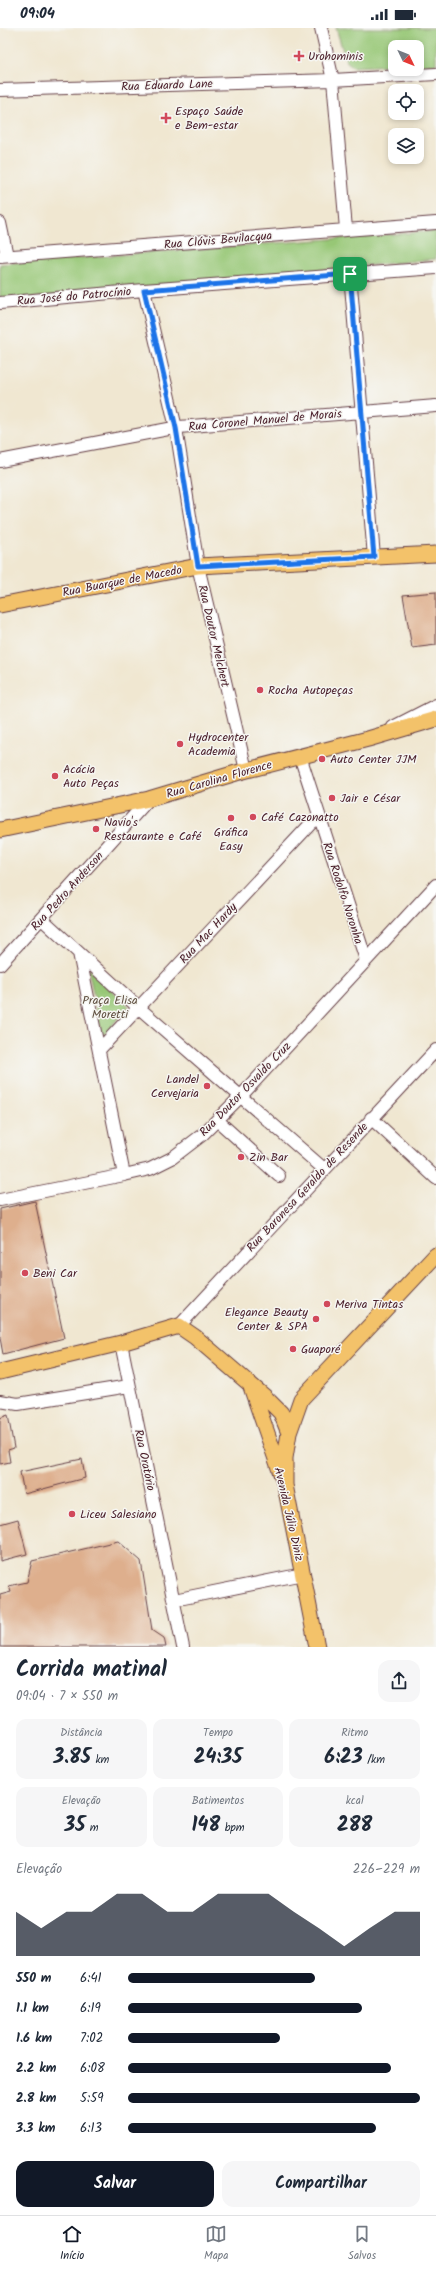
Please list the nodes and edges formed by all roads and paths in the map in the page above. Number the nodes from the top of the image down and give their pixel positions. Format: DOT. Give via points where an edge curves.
graph roads {
  1 [pos="321,28"];
  2 [pos="436,74"];
  3 [pos="333,80"];
  4 [pos="0,90"];
  5 [pos="0,223"];
  6 [pos="436,223"];
  7 [pos="346,229"];
  8 [pos="4,257"];
  9 [pos="436,268"];
  10 [pos="350,274"];
  11 [pos="144,290"];
  12 [pos="0,303"];
  13 [pos="436,406"];
  14 [pos="362,412"];
  15 [pos="176,428"];
  16 [pos="0,461"];
  17 [pos="436,554"];
  18 [pos="374,557"];
  19 [pos="198,566"];
  20 [pos="0,605"];
  21 [pos="436,705"];
  22 [pos="436,719"];
  23 [pos="368,739"];
  24 [pos="300,756"];
  25 [pos="246,770"];
  26 [pos="149,799"];
  27 [pos="318,816"];
  28 [pos="0,830"];
  29 [pos="436,886"];
  30 [pos="42,919"];
  31 [pos="78,953"];
  32 [pos="366,960"];
  33 [pos="0,964"];
  34 [pos="138,1008"];
  35 [pos="99,1050"];
  36 [pos="436,1050"];
  37 [pos="241,1096"];
  38 [pos="371,1118"];
  39 [pos="217,1120"];
  40 [pos="324,1169"];
  41 [pos="124,1175"];
  42 [pos="279,1176"];
  43 [pos="436,1178"];
  44 [pos="0,1200"];
  45 [pos="436,1255"];
  46 [pos="179,1326"];
  47 [pos="120,1343"];
  48 [pos="0,1372"];
  49 [pos="250,1384"];
  50 [pos="129,1386"];
  51 [pos="265,1397"];
  52 [pos="301,1399"];
  53 [pos="0,1401"];
  54 [pos="289,1432"];
  55 [pos="285,1485"];
  56 [pos="303,1574"];
  57 [pos="174,1600"];
  58 [pos="183,1647"];
  59 [pos="317,1647"];
  1 -- 3 [label="street"];
  2 -- 3 [label="street, Rua Eduardo Lane"];
  3 -- 4 [label="street, Rua Eduardo Lane"];
  3 -- 7 [label="street"];
  5 -- 8 [label="street"];
  6 -- 7 [label="street, Rua Clóvis Bevilacqua"];
  7 -- 8 [label="street, Rua Clóvis Bevilacqua"];
  9 -- 10 [label="street, Rua José do Patrocínio"];
  10 -- 11 [label="street, Rua José do Patrocínio"];
  10 -- 14 [label="street"];
  11 -- 12 [label="street, Rua José do Patrocínio"];
  11 -- 15 [label="street, Rua Doutor Melchert"];
  13 -- 14 [label="street, Rua Coronel Manuel de Morais"];
  14 -- 15 [label="street, Rua Coronel Manuel de Morais"];
  14 -- 18 [label="street"];
  15 -- 16 [label="street, Rua Coronel Manuel de Morais"];
  15 -- 19 [label="street, Rua Doutor Melchert"];
  17 -- 18 [label="main road, Rua Buarque de Macedo"];
  18 -- 19 [label="main road, Rua Buarque de Macedo"];
  19 -- 20 [label="main road, Rua Buarque de Macedo"];
  19 -- 25 [label="street, Rua Doutor Melchert"];
  21 -- 23 [label="street"];
  22 -- 23 [label="main road, Rua Carolina Florence"];
  23 -- 24 [label="main road, Rua Carolina Florence"];
  24 -- 25 [label="main road, Rua Carolina Florence"];
  24 -- 27 [label="street, Rua Rodolfo Noronha"];
  25 -- 26 [label="main road, Rua Carolina Florence"];
  26 -- 28 [label="main road, Rua Carolina Florence"];
  26 -- 30 [label="street, Rua Pedro Anderson"];
  27 -- 32 [label="street, Rua Rodolfo Noronha"];
  27 -- 34 [label="street, Rua Mac Hardy"];
  29 -- 32 [label="street, Rua Doutor Osvaldo Cruz"];
  30 -- 31 [label="street"];
  30 -- 33 [label="street, Rua Pedro Anderson"];
  31 -- 34 [label="street"];
  31 -- 35 [label="street"];
  32 -- 37 [label="street, Rua Doutor Osvaldo Cruz"];
  34 -- 35 [label="street, Rua Mac Hardy"];
  34 -- 37 [label="street"];
  35 -- 41 [label="street"];
  36 -- 38 [label="street, Rua Baronesa Geraldo de Resende"];
  37 -- 39 [label="street, Rua Doutor Osvaldo Cruz"];
  37 -- 40 [label="street"];
  38 -- 40 [label="street, Rua Baronesa Geraldo de Resende"];
  38 -- 43 [label="street"];
  39 -- 41 [label="street, Rua Doutor Osvaldo Cruz" via="172,1158 150,1169"];
  39 -- 42 [label="street"];
  40 -- 46 [label="street, Rua Baronesa Geraldo de Resende"];
  41 -- 44 [label="street, Rua Doutor Osvaldo Cruz"];
  45 -- 52 [label="main road"];
  46 -- 47 [label="main road"];
  46 -- 49 [label="main road"];
  47 -- 48 [label="main road"];
  47 -- 50 [label="street, Rua Oratório"];
  49 -- 51 [label="main road"];
  49 -- 55 [label="main road, Avenida Júlio Diniz"];
  50 -- 53 [label="street" via="18,1404"];
  50 -- 57 [label="street, Rua Oratório"];
  51 -- 52 [label="main road" via="282,1402"];
  51 -- 54 [label="main road" via="281,1413"];
  52 -- 54 [label="main road"];
  54 -- 55 [label="main road" via="285,1458"];
  55 -- 56 [label="main road, Avenida Júlio Diniz"];
  56 -- 57 [label="street"];
  56 -- 59 [label="main road, Avenida Júlio Diniz"];
  57 -- 58 [label="street, Rua Oratório"];
}
